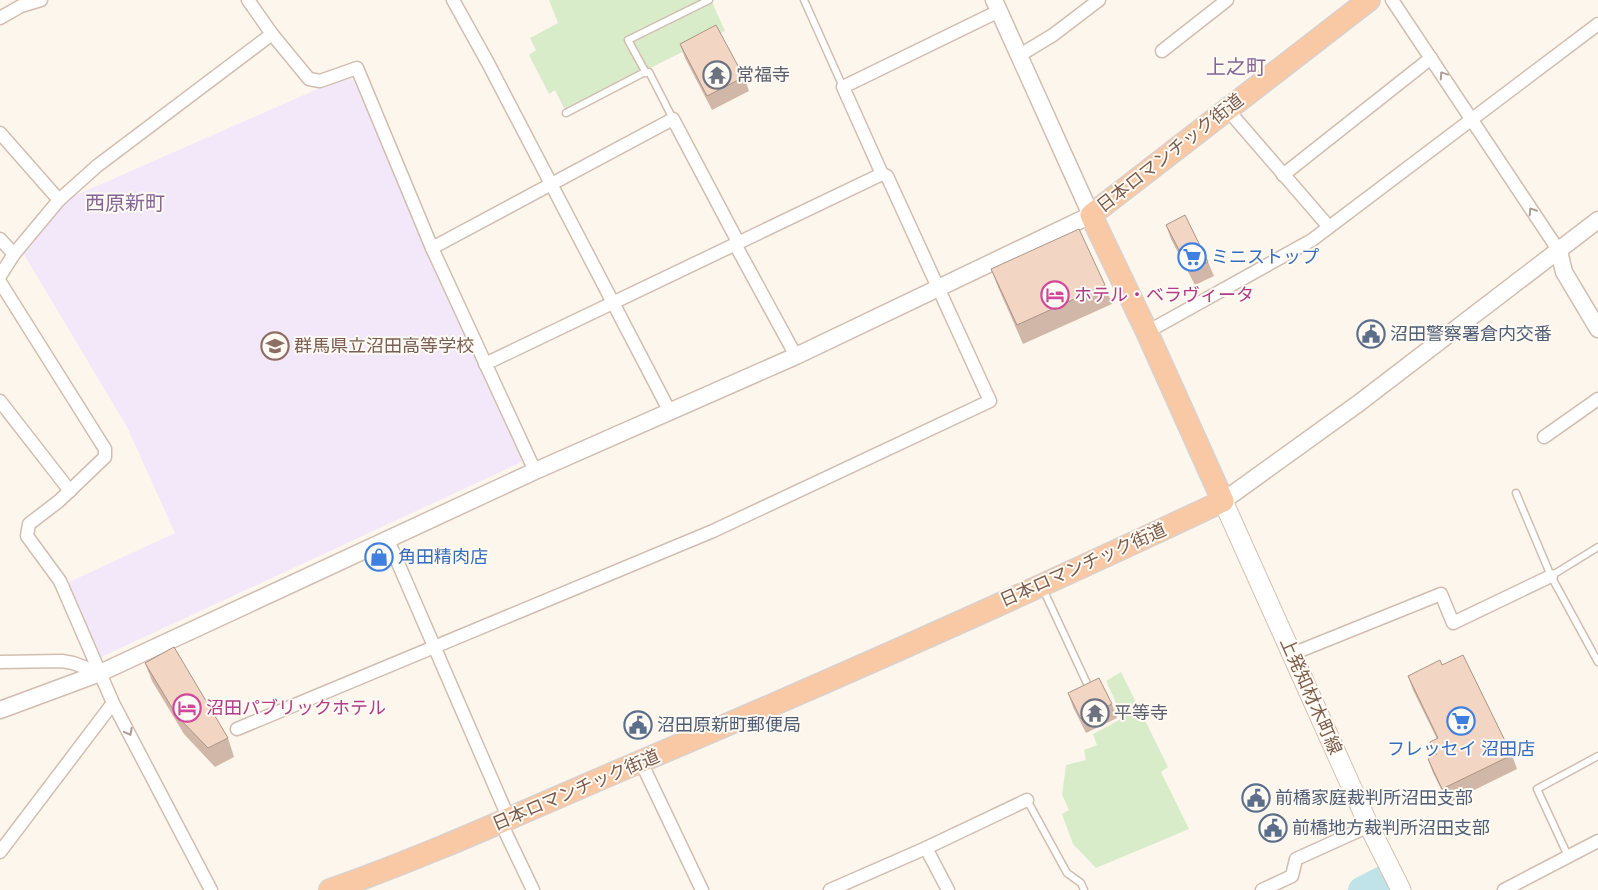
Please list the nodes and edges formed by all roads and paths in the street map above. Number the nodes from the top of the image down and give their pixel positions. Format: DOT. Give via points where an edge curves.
graph roads {
  1 [pos="41,0"];
  2 [pos="248,0"];
  3 [pos="453,0"];
  4 [pos="710,0"];
  5 [pos="804,0"];
  6 [pos="1099,0"];
  7 [pos="1228,0"];
  8 [pos="1369,0"];
  9 [pos="1392,0"];
  10 [pos="18,3"];
  11 [pos="996,5"];
  12 [pos="0,18"];
  13 [pos="1598,24"];
  14 [pos="272,34"];
  15 [pos="1162,51"];
  16 [pos="1020,55"];
  17 [pos="1431,58"];
  18 [pos="646,72"];
  19 [pos="844,87"];
  20 [pos="1227,110"];
  21 [pos="566,113"];
  22 [pos="1472,118"];
  23 [pos="673,119"];
  24 [pos="0,133"];
  25 [pos="882,174"];
  26 [pos="1283,175"];
  27 [pos="551,183"];
  28 [pos="58,200"];
  29 [pos="1091,214"];
  30 [pos="1598,220"];
  31 [pos="1329,227"];
  32 [pos="0,240"];
  33 [pos="737,243"];
  34 [pos="432,248"];
  35 [pos="1559,251"];
  36 [pos="14,254"];
  37 [pos="0,276"];
  38 [pos="0,282"];
  39 [pos="938,289"];
  40 [pos="613,302"];
  41 [pos="1598,329"];
  42 [pos="1147,332"];
  43 [pos="796,356"];
  44 [pos="485,364"];
  45 [pos="1598,400"];
  46 [pos="0,401"];
  47 [pos="670,412"];
  48 [pos="1544,436"];
  49 [pos="535,471"];
  50 [pos="70,491"];
  51 [pos="1516,493"];
  52 [pos="1223,501"];
  53 [pos="388,540"];
  54 [pos="1598,547"];
  55 [pos="1550,576"];
  56 [pos="1042,584"];
  57 [pos="435,646"];
  58 [pos="1292,654"];
  59 [pos="0,662"];
  60 [pos="1598,662"];
  61 [pos="100,672"];
  62 [pos="1090,690"];
  63 [pos="113,703"];
  64 [pos="0,710"];
  65 [pos="237,729"];
  66 [pos="1598,756"];
  67 [pos="640,762"];
  68 [pos="1027,800"];
  69 [pos="505,821"];
  70 [pos="1369,826"];
  71 [pos="1598,841"];
  72 [pos="926,848"];
  73 [pos="0,852"];
  74 [pos="1568,856"];
  75 [pos="211,890"];
  76 [pos="330,890"];
  77 [pos="533,890"];
  78 [pos="702,890"];
  79 [pos="830,890"];
  80 [pos="948,890"];
  81 [pos="1084,890"];
  82 [pos="1262,890"];
  83 [pos="1401,890"];
  84 [pos="1504,890"];
  1 -- 10 [label="street"];
  2 -- 14 [label="street"];
  3 -- 27 [label="street"];
  4 -- 18 [label="lane" via="628,40"];
  5 -- 19 [label="lane"];
  6 -- 16 [label="street"];
  7 -- 15 [label="street"];
  8 -- 20 [label="highway, 日本ロマンチック街道"];
  9 -- 17 [label="street"];
  10 -- 12 [label="street"];
  11 -- 16 [label="street"];
  11 -- 19 [label="street"];
  13 -- 22 [label="street"];
  14 -- 28 [label="street" via="97,166"];
  14 -- 34 [label="street" via="309,79 320,81 357,68"];
  16 -- 29 [label="street"];
  22 -- 17 [label="street, one-way"];
  17 -- 26 [label="street"];
  18 -- 21 [label="lane"];
  18 -- 23 [label="lane" via="649,72"];
  19 -- 25 [label="street"];
  20 -- 26 [label="street"];
  20 -- 29 [label="highway, 日本ロマンチック街道"];
  22 -- 31 [label="street"];
  35 -- 22 [label="street, one-way"];
  23 -- 27 [label="street"];
  23 -- 33 [label="street"];
  24 -- 28 [label="street"];
  25 -- 33 [label="street"];
  25 -- 39 [label="street" via="887,176"];
  26 -- 31 [label="street"];
  27 -- 34 [label="street"];
  27 -- 40 [label="street"];
  28 -- 36 [label="street"];
  29 -- 39 [label="street"];
  29 -- 42 [label="highway, 日本ロマンチック街道"];
  30 -- 35 [label="street"];
  31 -- 42 [label="street" via="1312,240"];
  32 -- 36 [label="street"];
  33 -- 40 [label="street"];
  33 -- 43 [label="street"];
  34 -- 44 [label="street"];
  35 -- 41 [label="street" via="1564,272"];
  35 -- 52 [label="street" via="1360,403"];
  36 -- 37 [label="street"];
  38 -- 50 [label="street" via="105,449 105,457"];
  39 -- 43 [label="street"];
  39 -- 57 [label="street" via="990,401 713,531"];
  40 -- 44 [label="street"];
  40 -- 47 [label="street"];
  42 -- 52 [label="highway, 日本ロマンチック街道"];
  43 -- 47 [label="street"];
  44 -- 49 [label="street"];
  45 -- 48 [label="street"];
  46 -- 50 [label="street"];
  47 -- 49 [label="street"];
  49 -- 53 [label="street"];
  50 -- 61 [label="street" via="30,524 27,536 60,581"];
  51 -- 55 [label="lane"];
  52 -- 56 [label="highway, 日本ロマンチック街道"];
  52 -- 58 [label="main road, 上発知材木町線"];
  53 -- 57 [label="street"];
  53 -- 61 [label="street"];
  54 -- 55 [label="lane"];
  55 -- 58 [label="street" via="1453,623 1441,594"];
  55 -- 60 [label="lane"];
  56 -- 62 [label="lane"];
  56 -- 67 [label="highway, 日本ロマンチック街道" via="778,704"];
  57 -- 65 [label="street"];
  57 -- 69 [label="street"];
  58 -- 70 [label="main road, 上発知材木町線"];
  59 -- 61 [label="street" via="73,662"];
  61 -- 63 [label="street"];
  61 -- 64 [label="street"];
  63 -- 73 [label="street"];
  63 -- 75 [label="street, one-way"];
  66 -- 74 [label="lane" via="1537,789"];
  67 -- 69 [label="highway, 日本ロマンチック街道"];
  67 -- 78 [label="street"];
  68 -- 72 [label="street"];
  68 -- 81 [label="lane" via="1067,873 1081,883"];
  69 -- 76 [label="highway, 日本ロマンチック街道"];
  69 -- 77 [label="street"];
  70 -- 82 [label="street" via="1296,859 1292,876"];
  70 -- 83 [label="main road, 上発知材木町線"];
  71 -- 74 [label="street"];
  72 -- 79 [label="street"];
  72 -- 80 [label="street"];
  74 -- 84 [label="street"];
}
